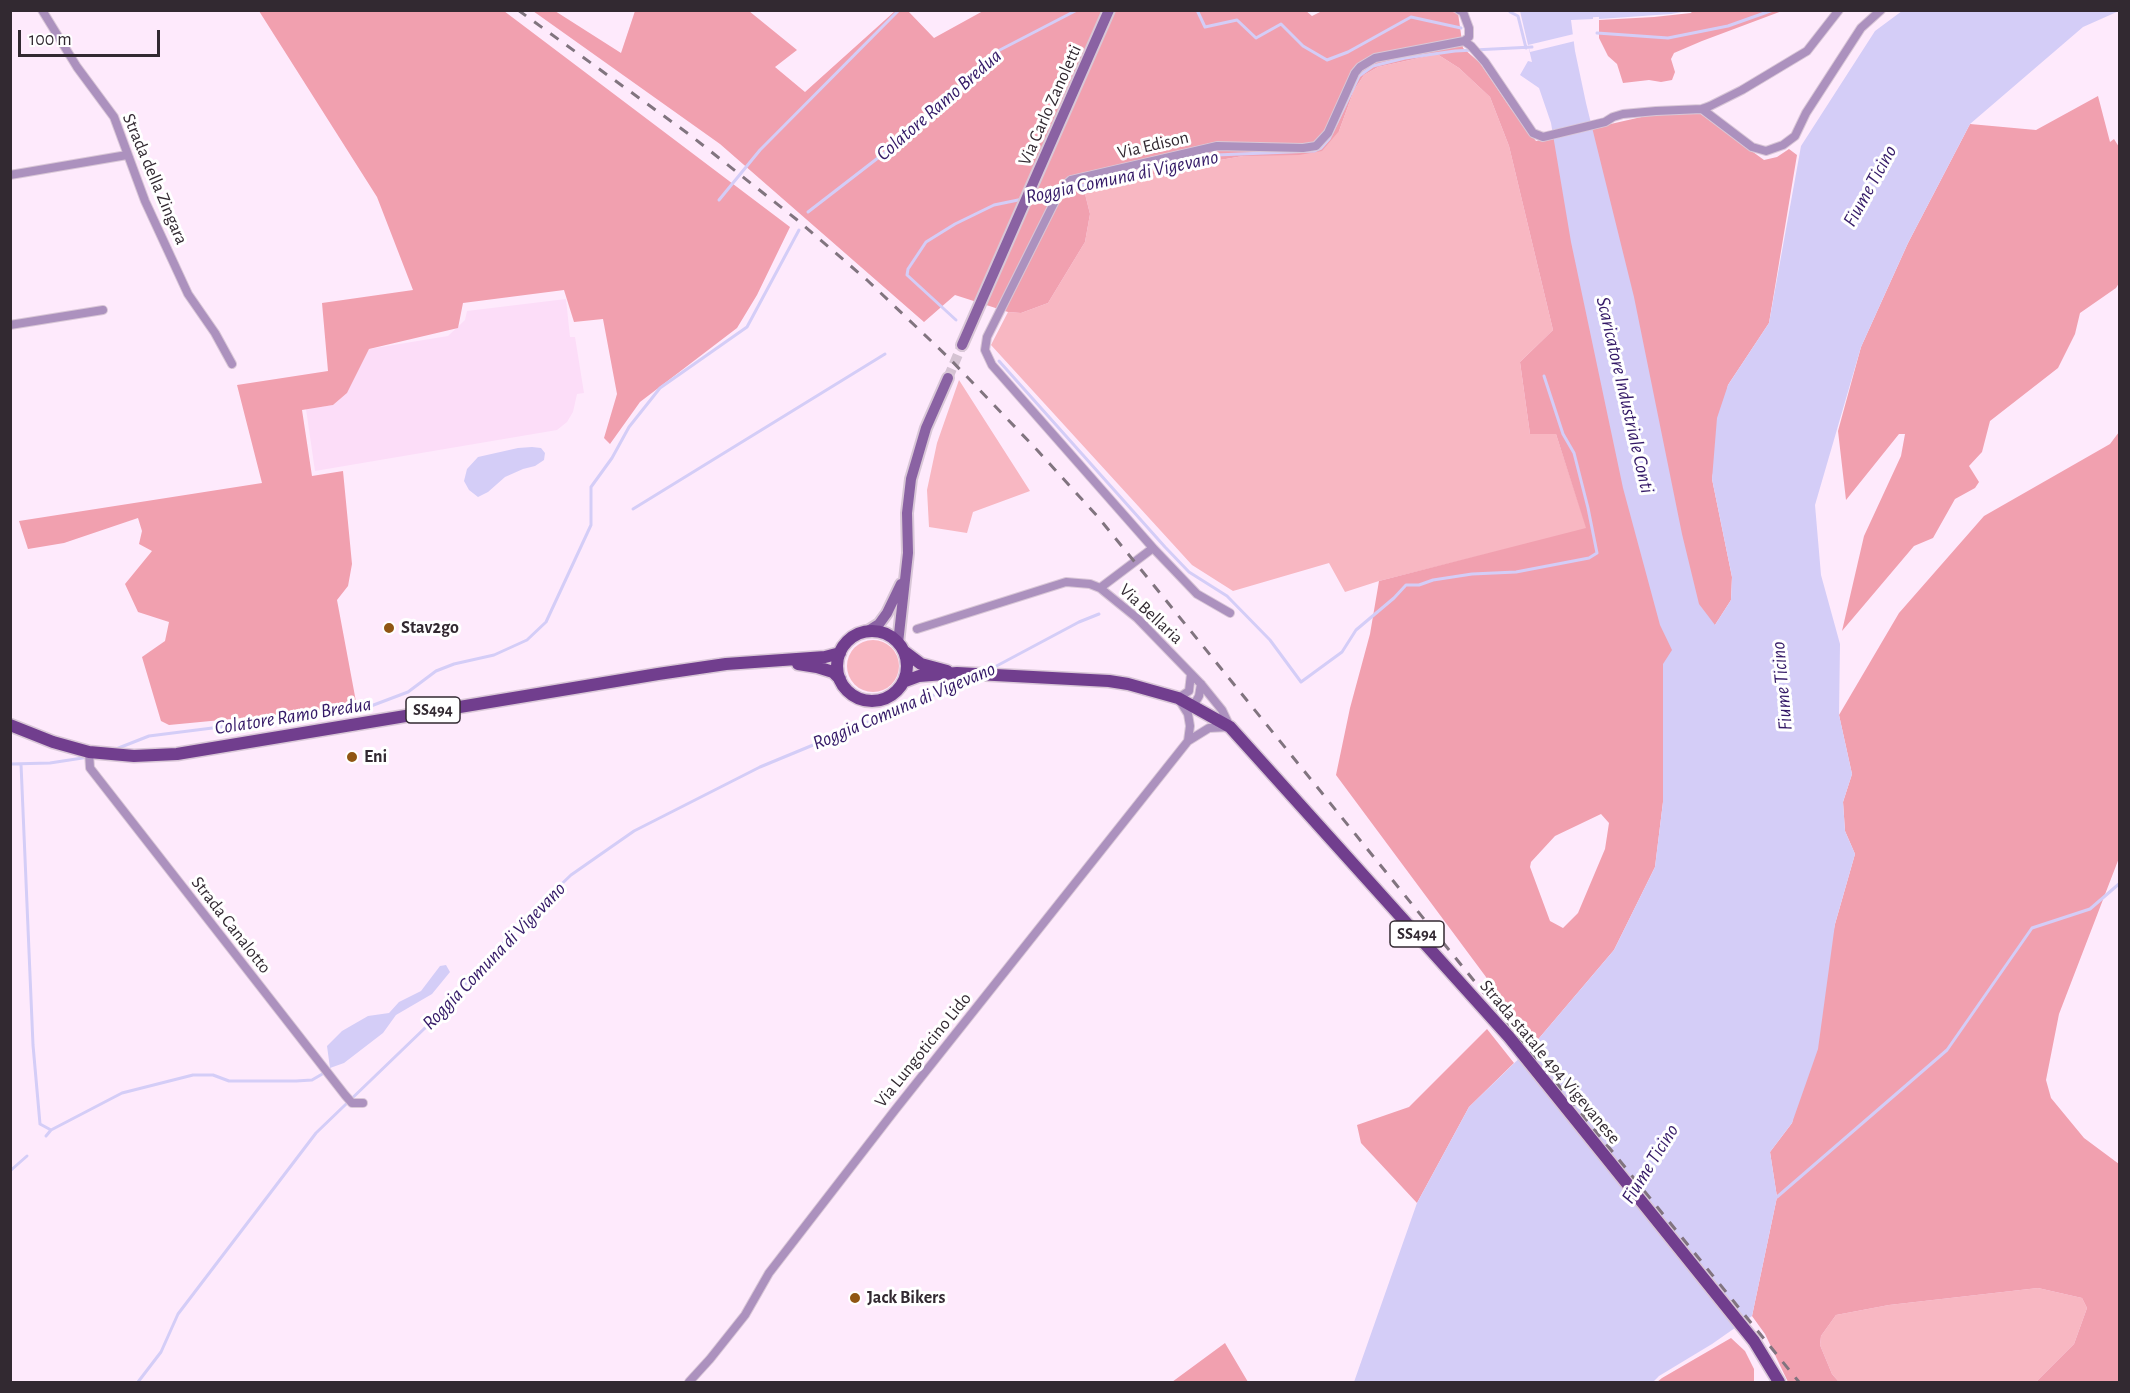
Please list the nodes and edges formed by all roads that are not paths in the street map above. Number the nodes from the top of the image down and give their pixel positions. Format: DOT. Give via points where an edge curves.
graph roads {
  1 [pos="42,10"];
  2 [pos="1109,10"];
  3 [pos="1460,10"];
  4 [pos="1839,10"];
  5 [pos="1881,10"];
  6 [pos="1464,41"];
  7 [pos="1702,109"];
  8 [pos="127,155"];
  9 [pos="10,175"];
  10 [pos="103,310"];
  11 [pos="10,325"];
  12 [pos="962,345"];
  13 [pos="232,364"];
  14 [pos="948,378"];
  15 [pos="1153,548"];
  16 [pos="905,573"];
  17 [pos="1100,588"];
  18 [pos="1230,613"];
  19 [pos="917,629"];
  20 [pos="868,631"];
  21 [pos="902,648"];
  22 [pos="840,653"];
  23 [pos="758,662"];
  24 [pos="957,673"];
  25 [pos="1191,674"];
  26 [pos="840,679"];
  27 [pos="903,682"];
  28 [pos="1201,684"];
  29 [pos="1183,701"];
  30 [pos="10,725"];
  31 [pos="1230,727"];
  32 [pos="1188,741"];
  33 [pos="91,754"];
  34 [pos="363,1103"];
  35 [pos="689,1383"];
  36 [pos="1779,1383"];
  1 -- 8 [label="street, Strada della Zingara" via="76,67 114,117"];
  2 -- 12 [label="main road, Via Carlo Zanoletti"];
  3 -- 6 [label="street" via="1469,28 1469,37"];
  4 -- 7 [label="street" via="1807,51"];
  5 -- 7 [label="street" via="1861,28 1795,136 1784,145 1766,151 1752,147"];
  6 -- 7 [label="street" via="1493,72 1533,133 1543,137 1623,114"];
  6 -- 15 [label="street, Via Edison" via="1375,58 1360,67 1328,133 1316,146 1216,146 1071,180 1060,192 987,337 985,350 992,365"];
  8 -- 9 [label="street"];
  8 -- 13 [label="street, Strada della Zingara" via="188,294"];
  10 -- 11 [label="street"];
  14 -- 16 [label="main road" via="926,428 911,479"];
  15 -- 17 [label="street"];
  15 -- 18 [label="street, Via Edison" via="1197,594"];
  16 -- 20 [label="main road" via="887,613"];
  16 -- 21 [label="main road"];
  17 -- 19 [label="street, Via Bellaria" via="1066,582"];
  17 -- 25 [label="street, Via Bellaria" via="1137,618"];
  20 -- 21 [label="main road, SS494" via="885,633"];
  20 -- 22 [label="main road" via="851,638"];
  21 -- 24 [label="main road, SS494" via="921,664"];
  21 -- 27 [label="main road" via="907,672"];
  22 -- 23 [label="main road, SS494"];
  22 -- 26 [label="main road"];
  23 -- 26 [label="main road, SS494" via="817,667"];
  23 -- 33 [label="main road, SS494" via="658,674 177,754"];
  24 -- 27 [label="main road, SS494" via="919,676"];
  24 -- 29 [label="main road, SS494" via="1109,681"];
  25 -- 28 [label="street, Via Bellaria"];
  25 -- 29 [label="street" via="1189,692"];
  26 -- 27 [label="main road, SS494" via="852,695 871,701 888,697"];
  28 -- 29 [label="street" via="1195,703"];
  28 -- 31 [label="street, Via Bellaria"];
  29 -- 31 [label="main road, SS494"];
  29 -- 32 [label="street" via="1190,726"];
  30 -- 33 [label="main road, SS494"];
  31 -- 32 [label="street" via="1209,728"];
  31 -- 36 [label="main road, Strada statale 494 Vigevanese / SS494" via="1509,1037 1754,1341"];
  32 -- 35 [label="street, Via Lungoticino Lido" via="895,1110 769,1273 745,1315"];
  33 -- 34 [label="street, Strada Canalotto" via="90,768 350,1101"];
}
